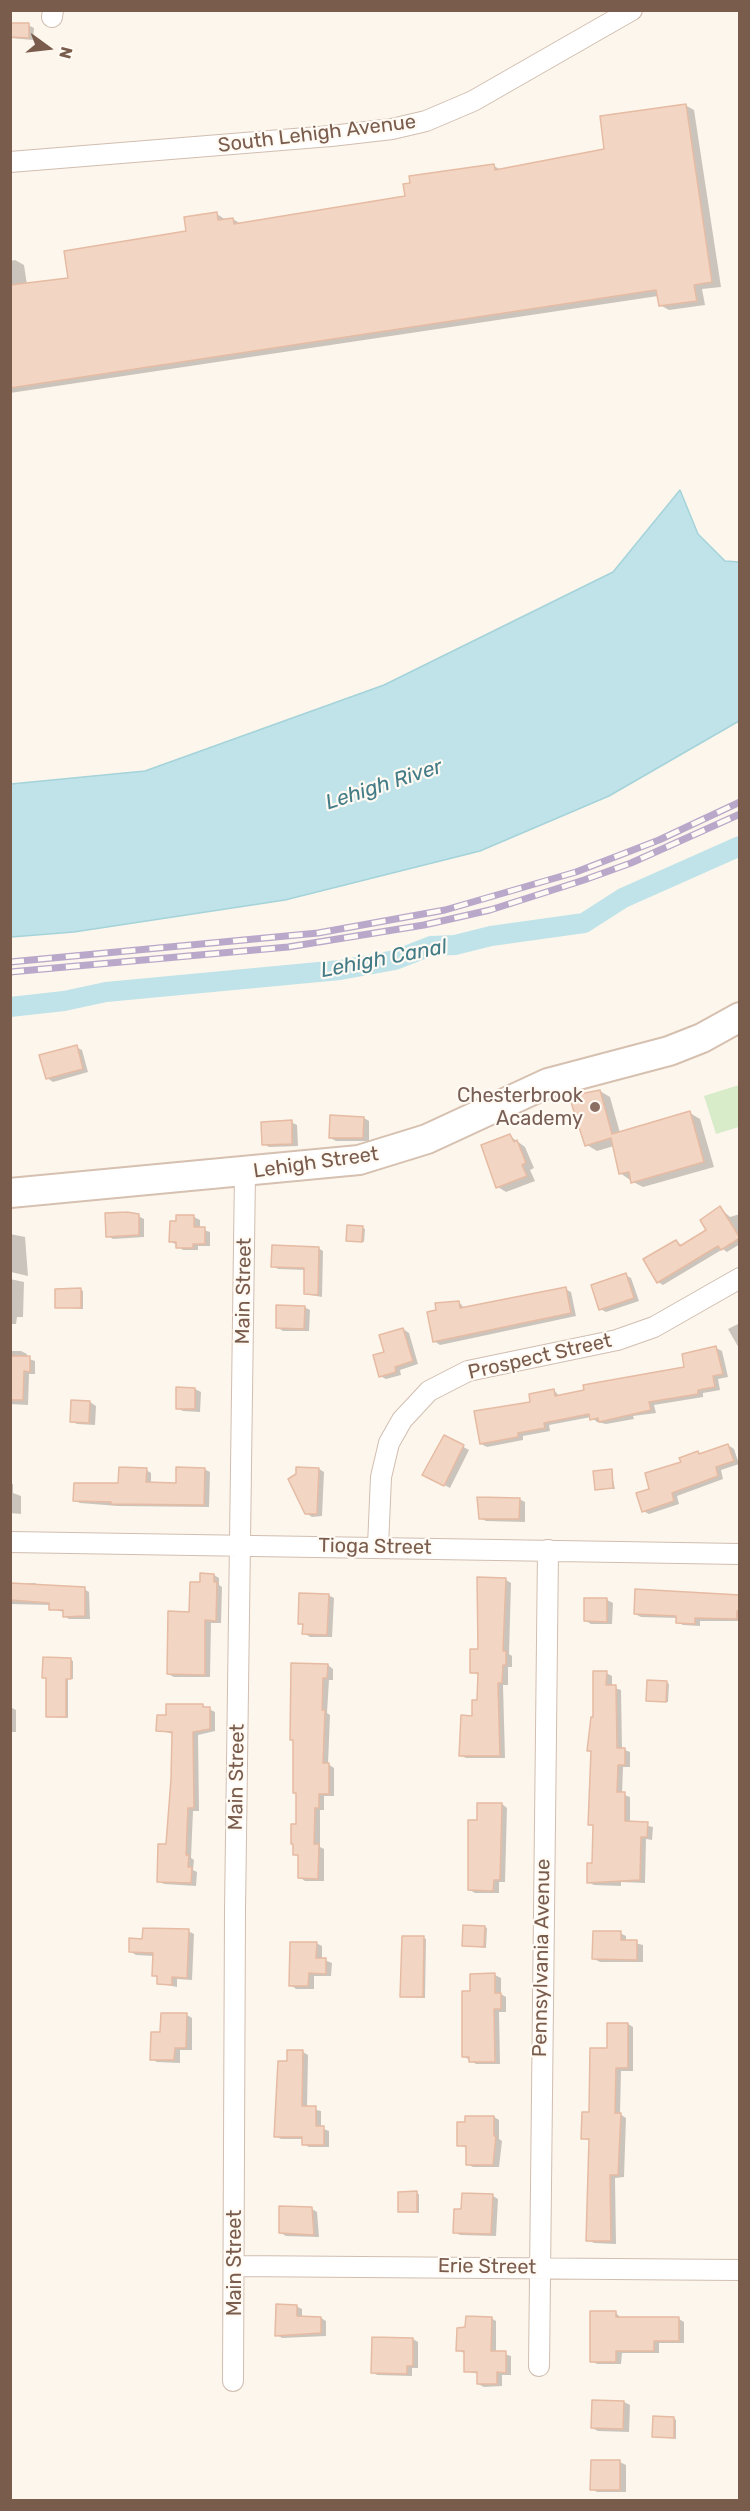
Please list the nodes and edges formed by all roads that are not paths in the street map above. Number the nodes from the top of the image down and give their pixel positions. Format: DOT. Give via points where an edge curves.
graph roads {
  1 [pos="632,10"];
  2 [pos="10,162"];
  3 [pos="740,1017"];
  4 [pos="245,1172"];
  5 [pos="10,1193"];
  6 [pos="740,1278"];
  7 [pos="10,1542"];
  8 [pos="241,1545"];
  9 [pos="378,1546"];
  10 [pos="548,1550"];
  11 [pos="740,1554"];
  12 [pos="235,2266"];
  13 [pos="539,2268"];
  14 [pos="740,2270"];
  15 [pos="539,2366"];
  16 [pos="234,2381"];
  1 -- 2 [label="street, South Lehigh Avenue" via="473,101 426,121 330,136"];
  3 -- 4 [label="street, Lehigh Street" via="669,1051 548,1083 427,1139 382,1155 323,1166"];
  4 -- 5 [label="street, Lehigh Street"];
  4 -- 8 [label="street, Main Street"];
  6 -- 9 [label="street, Prospect Street" via="654,1327 617,1340 468,1371 429,1391 402,1420 389,1443 381,1477"];
  7 -- 8 [label="street, Tioga Street"];
  8 -- 9 [label="street, Tioga Street"];
  8 -- 12 [label="street, Main Street"];
  9 -- 10 [label="street, Tioga Street"];
  10 -- 11 [label="street, Tioga Street"];
  10 -- 13 [label="street, Pennsylvania Avenue"];
  12 -- 13 [label="street, Erie Street"];
  12 -- 16 [label="street, Main Street"];
  13 -- 14 [label="street, Erie Street"];
  13 -- 15 [label="street, Pennsylvania Avenue"];
}
